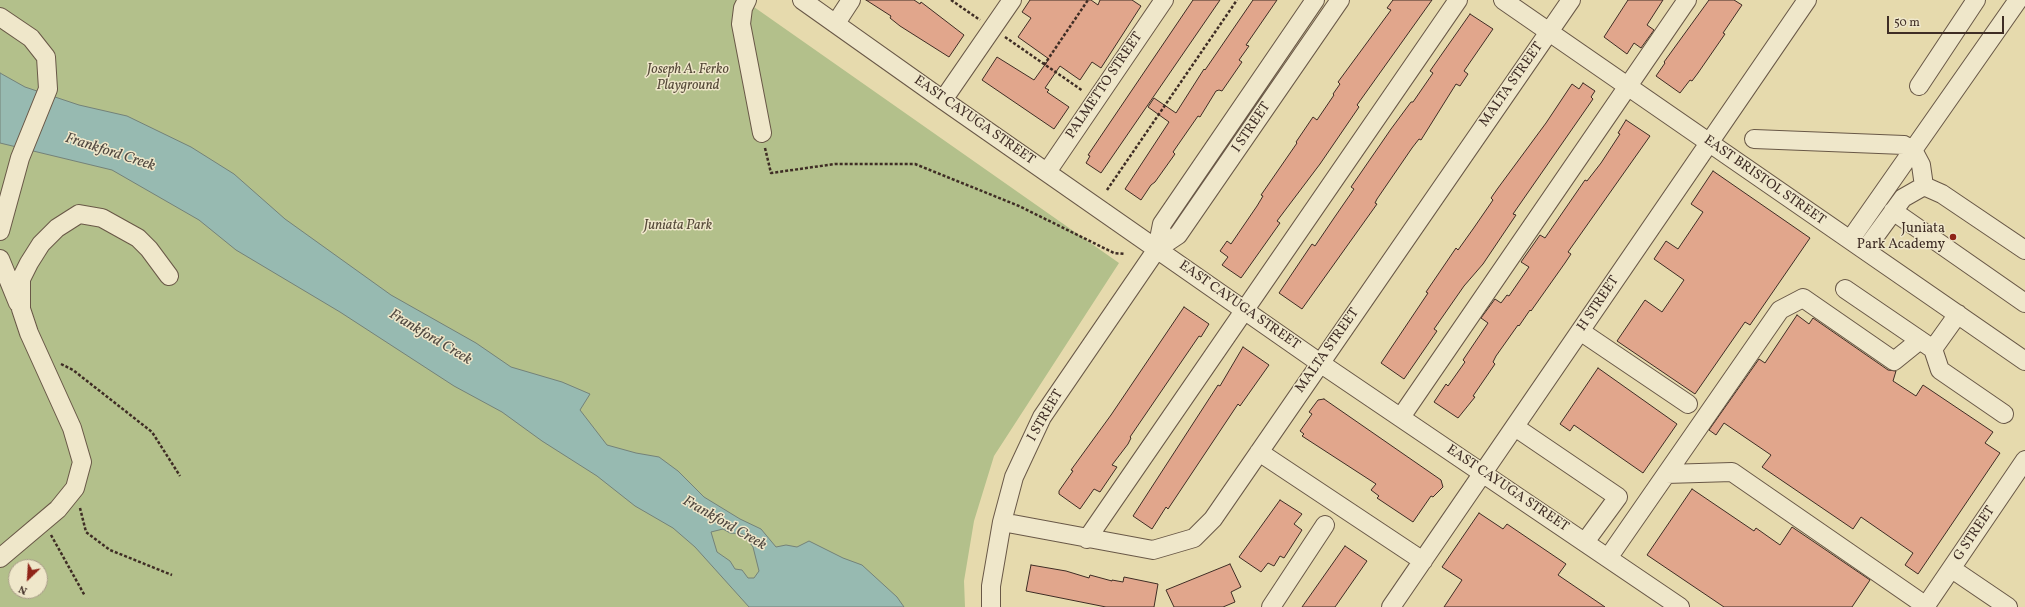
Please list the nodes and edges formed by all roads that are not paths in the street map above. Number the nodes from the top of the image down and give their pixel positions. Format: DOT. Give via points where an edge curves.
graph roads {
  1 [pos="747,0"];
  2 [pos="802,0"];
  3 [pos="851,0"];
  4 [pos="1012,0"];
  5 [pos="1164,0"];
  6 [pos="1315,0"];
  7 [pos="1340,0"];
  8 [pos="1458,0"];
  9 [pos="1503,0"];
  10 [pos="1571,0"];
  11 [pos="1687,0"];
  12 [pos="1806,0"];
  13 [pos="1976,0"];
  14 [pos="2018,0"];
  15 [pos="0,17"];
  16 [pos="836,23"];
  17 [pos="1550,31"];
  18 [pos="1628,86"];
  19 [pos="1919,86"];
  20 [pos="943,100"];
  21 [pos="762,133"];
  22 [pos="1754,139"];
  23 [pos="1709,143"];
  24 [pos="1913,150"];
  25 [pos="1047,172"];
  26 [pos="1924,186"];
  27 [pos="1893,212"];
  28 [pos="0,231"];
  29 [pos="1858,245"];
  30 [pos="1157,249"];
  31 [pos="2025,250"];
  32 [pos="0,259"];
  33 [pos="168,276"];
  34 [pos="1845,289"];
  35 [pos="2025,303"];
  36 [pos="20,309"];
  37 [pos="1245,310"];
  38 [pos="1958,314"];
  39 [pos="1580,331"];
  40 [pos="1926,344"];
  41 [pos="2025,361"];
  42 [pos="1320,363"];
  43 [pos="1688,404"];
  44 [pos="2004,414"];
  45 [pos="1401,417"];
  46 [pos="1514,427"];
  47 [pos="1259,452"];
  48 [pos="2025,460"];
  49 [pos="1484,472"];
  50 [pos="1666,474"];
  51 [pos="1002,522"];
  52 [pos="1325,525"];
  53 [pos="1087,539"];
  54 [pos="1585,542"];
  55 [pos="0,558"];
  56 [pos="1608,558"];
  57 [pos="1423,561"];
  58 [pos="1952,569"];
  59 [pos="1925,606"];
  60 [pos="991,607"];
  61 [pos="1271,607"];
  62 [pos="1391,607"];
  63 [pos="1680,607"];
  64 [pos="2008,607"];
  1 -- 21 [label="street" via="741,24"];
  2 -- 16 [label="street, EAST CAYUGA STREET"];
  3 -- 16 [label="street"];
  4 -- 20 [label="street"];
  5 -- 25 [label="street, PALMETTO STREET"];
  6 -- 30 [label="street, I STREET" via="1162,224"];
  7 -- 30 [label="street, I STREET" via="1178,235"];
  8 -- 37 [label="street"];
  9 -- 17 [label="street, EAST BRISTOL STREET"];
  10 -- 17 [label="street, MALTA STREET"];
  11 -- 18 [label="street"];
  12 -- 23 [label="street, H STREET"];
  13 -- 19 [label="street"];
  14 -- 24 [label="street"];
  15 -- 28 [label="street" via="31,38 46,57 48,89 20,158"];
  16 -- 20 [label="street, EAST CAYUGA STREET"];
  17 -- 18 [label="street, EAST BRISTOL STREET"];
  17 -- 42 [label="street, MALTA STREET"];
  18 -- 23 [label="street, EAST BRISTOL STREET"];
  18 -- 45 [label="street"];
  20 -- 25 [label="street, EAST CAYUGA STREET"];
  22 -- 24 [label="street" via="1904,145"];
  23 -- 29 [label="street, EAST BRISTOL STREET"];
  23 -- 39 [label="street, H STREET"];
  24 -- 26 [label="street" via="1920,165"];
  24 -- 29 [label="street"];
  25 -- 30 [label="street, EAST CAYUGA STREET"];
  26 -- 27 [label="street" via="1903,198"];
  26 -- 31 [label="street" via="1942,194"];
  27 -- 29 [label="street"];
  27 -- 35 [label="street"];
  29 -- 38 [label="street, EAST BRISTOL STREET"];
  30 -- 37 [label="street, EAST CAYUGA STREET"];
  30 -- 51 [label="street, I STREET" via="1042,417 1014,477"];
  32 -- 36 [label="street"];
  33 -- 36 [label="street" via="138,238 102,218 78,214 57,228 41,244 29,263 21,279"];
  34 -- 40 [label="street"];
  36 -- 55 [label="street" via="72,428 82,462 75,488 58,510"];
  37 -- 42 [label="street, EAST CAYUGA STREET"];
  37 -- 53 [label="street"];
  38 -- 40 [label="street"];
  38 -- 41 [label="street, EAST BRISTOL STREET"];
  39 -- 43 [label="street"];
  39 -- 46 [label="street, H STREET"];
  40 -- 44 [label="street" via="1940,370"];
  40 -- 50 [label="street" via="1894,361 1803,298 1780,310"];
  42 -- 45 [label="street, EAST CAYUGA STREET"];
  42 -- 47 [label="street, MALTA STREET"];
  45 -- 49 [label="street, EAST CAYUGA STREET"];
  46 -- 49 [label="street, H STREET"];
  46 -- 54 [label="street" via="1618,497"];
  47 -- 53 [label="street, MALTA STREET" via="1213,519 1194,538 1153,550"];
  47 -- 57 [label="street"];
  48 -- 58 [label="street, G STREET"];
  49 -- 54 [label="street, EAST CAYUGA STREET"];
  49 -- 57 [label="street, H STREET"];
  50 -- 56 [label="street"];
  50 -- 59 [label="street" via="1732,472"];
  51 -- 53 [label="street, MALTA STREET"];
  51 -- 60 [label="street, I STREET" via="991,586"];
  52 -- 61 [label="street"];
  54 -- 56 [label="street, EAST CAYUGA STREET"];
  56 -- 63 [label="street, EAST CAYUGA STREET"];
  57 -- 62 [label="street, H STREET"];
  58 -- 59 [label="street, G STREET"];
  58 -- 64 [label="street"];
}
